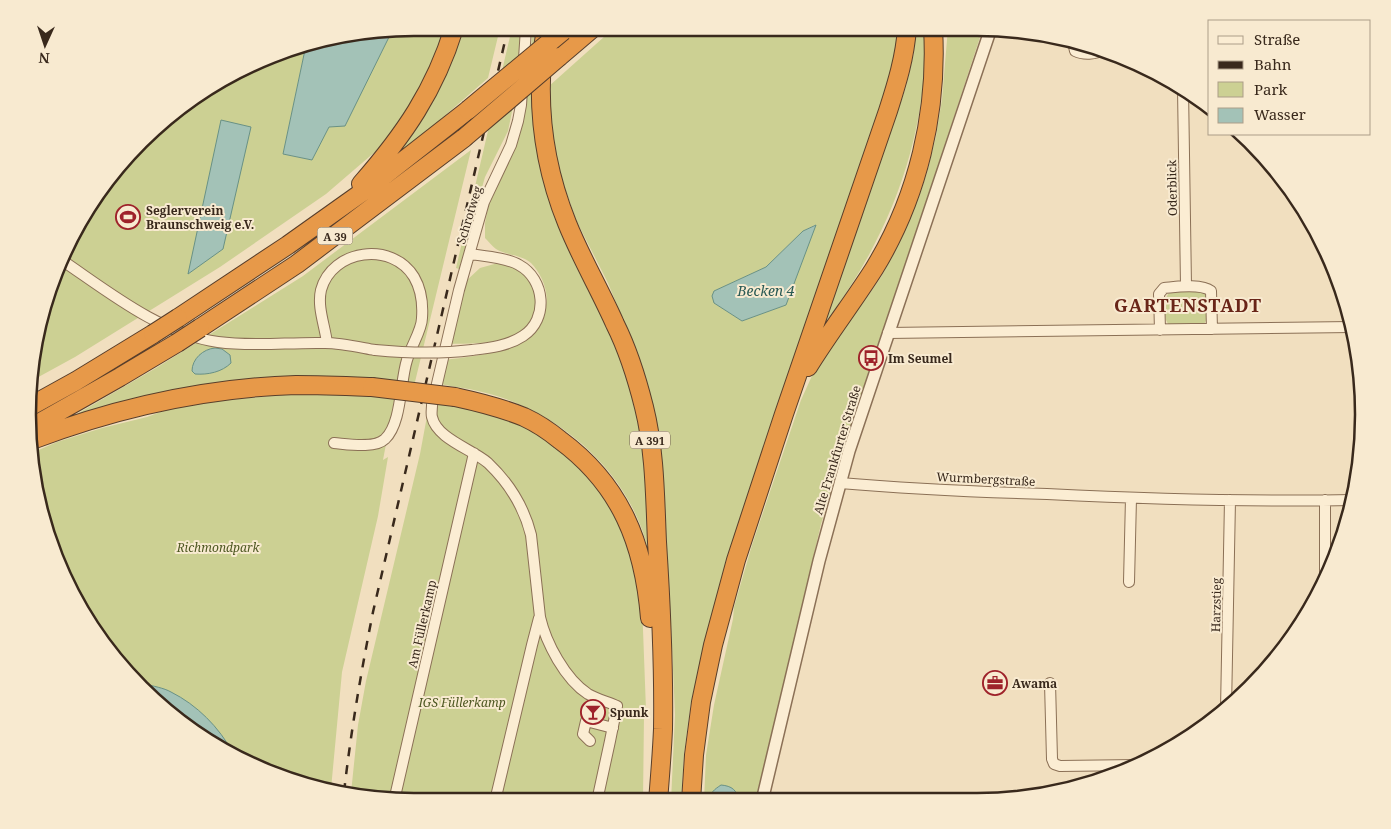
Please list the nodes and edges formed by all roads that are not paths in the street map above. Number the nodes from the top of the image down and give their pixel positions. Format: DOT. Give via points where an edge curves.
graph roads {
  1 [pos="451,36"];
  2 [pos="525,36"];
  3 [pos="551,36"];
  4 [pos="555,36"];
  5 [pos="584,36"];
  6 [pos="906,36"];
  7 [pos="934,36"];
  8 [pos="943,36"];
  9 [pos="988,36"];
  10 [pos="1075,49"];
  11 [pos="1088,53"];
  12 [pos="933,78"];
  13 [pos="1183,98"];
  14 [pos="342,207"];
  15 [pos="470,254"];
  16 [pos="68,264"];
  17 [pos="1186,286"];
  18 [pos="1344,327"];
  19 [pos="1212,329"];
  20 [pos="1160,330"];
  21 [pos="888,333"];
  22 [pos="327,343"];
  23 [pos="36,402"];
  24 [pos="784,414"];
  25 [pos="36,424"];
  26 [pos="37,438"];
  27 [pos="334,444"];
  28 [pos="474,453"];
  29 [pos="840,483"];
  30 [pos="1132,498"];
  31 [pos="1230,500"];
  32 [pos="1325,500"];
  33 [pos="1344,500"];
  34 [pos="1325,561"];
  35 [pos="1129,582"];
  36 [pos="540,617"];
  37 [pos="1050,683"];
  38 [pos="1226,699"];
  39 [pos="613,728"];
  40 [pos="590,741"];
  41 [pos="1118,765"];
  42 [pos="660,778"];
  43 [pos="396,792"];
  44 [pos="497,793"];
  45 [pos="599,793"];
  46 [pos="659,793"];
  47 [pos="692,793"];
  48 [pos="764,793"];
  1 -- 14 [label="highway" via="431,86 410,124"];
  2 -- 15 [label="street, Schrotweg" via="518,121 484,202"];
  3 -- 14 [label="highway, A 39, bridge" via="468,110"];
  4 -- 42 [label="highway, A 391" via="542,61 540,91 551,176 567,224 625,346 644,409 653,459 660,584 663,730"];
  5 -- 25 [label="highway, A 39, bridge" via="464,138 297,264 177,343"];
  6 -- 24 [label="highway" via="904,57 888,111"];
  7 -- 12 [label="highway"];
  8 -- 12 [label="highway" via="941,61"];
  9 -- 21 [label="street, Alte Frankfurter Straße"];
  10 -- 11 [label="street" via="1078,53"];
  12 -- 24 [label="highway" via="924,148 903,213 874,269 819,349"];
  13 -- 17 [label="street, Oderblick"];
  14 -- 23 [label="highway, A 39, bridge" via="153,334"];
  15 -- 22 [label="street, Schrotweg, bridge" via="519,264 530,274 539,289 541,304 536,322 524,335 500,346 451,352 395,352"];
  15 -- 28 [label="street" via="432,406 432,418 450,439"];
  16 -- 22 [label="street, Schrotweg" via="148,317 200,338 259,346"];
  17 -- 19 [label="street" via="1205,287 1211,291"];
  17 -- 20 [label="street" via="1161,290"];
  18 -- 19 [label="street"];
  19 -- 20 [label="street"];
  20 -- 21 [label="street"];
  21 -- 29 [label="street, Alte Frankfurter Straße"];
  22 -- 27 [label="street" via="320,306 321,292 338,265 355,256 374,254 398,261 411,273 419,288 422,326 406,361 400,401 390,433 378,444"];
  24 -- 47 [label="highway" via="736,560 713,645 700,711"];
  26 -- 42 [label="highway, bridge" via="106,414 179,398 293,386 372,387 454,397 526,418 569,446 588,463 630,526 645,574"];
  28 -- 36 [label="street" via="502,479 515,496 527,522"];
  28 -- 43 [label="street, Am Füllerkamp"];
  29 -- 30 [label="street, Wurmbergstraße"];
  29 -- 48 [label="street, Alte Frankfurter Straße"];
  30 -- 31 [label="street, Wurmbergstraße"];
  30 -- 35 [label="street"];
  31 -- 32 [label="street, Wurmbergstraße"];
  31 -- 38 [label="street, Harzstieg"];
  32 -- 33 [label="street, Wurmbergstraße"];
  32 -- 34 [label="street"];
  36 -- 39 [label="street" via="548,642 569,676 587,694 617,706"];
  36 -- 44 [label="street"];
  37 -- 41 [label="street" via="1054,764"];
  39 -- 40 [label="street" via="586,721 583,734"];
  39 -- 45 [label="street"];
  42 -- 46 [label="highway, A 391"];
}
